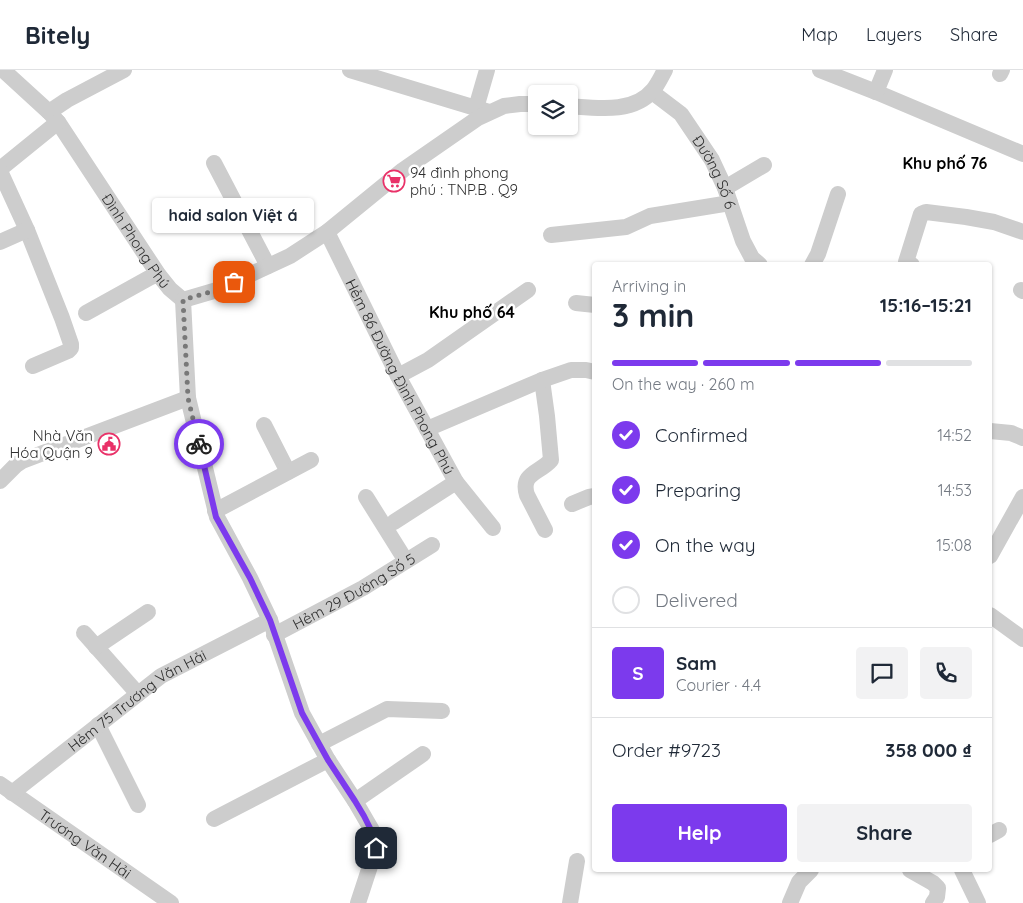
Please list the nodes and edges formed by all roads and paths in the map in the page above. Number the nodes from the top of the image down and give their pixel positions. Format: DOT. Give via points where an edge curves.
graph roads {
  1 [pos="3,70"];
  2 [pos="124,70"];
  3 [pos="352,70"];
  4 [pos="487,70"];
  5 [pos="665,70"];
  6 [pos="820,70"];
  7 [pos="885,70"];
  8 [pos="652,92"];
  9 [pos="876,92"];
  10 [pos="528,104"];
  11 [pos="578,106"];
  12 [pos="483,110"];
  13 [pos="53,117"];
  14 [pos="1023,154"];
  15 [pos="214,163"];
  16 [pos="764,165"];
  17 [pos="0,170"];
  18 [pos="838,194"];
  19 [pos="727,196"];
  20 [pos="27,230"];
  21 [pos="327,232"];
  22 [pos="1023,232"];
  23 [pos="551,235"];
  24 [pos="0,242"];
  25 [pos="757,262"];
  26 [pos="814,262"];
  27 [pos="906,262"];
  28 [pos="268,266"];
  29 [pos="158,274"];
  30 [pos="528,290"];
  31 [pos="183,300"];
  32 [pos="576,303"];
  33 [pos="592,305"];
  34 [pos="86,313"];
  35 [pos="33,366"];
  36 [pos="592,371"];
  37 [pos="398,376"];
  38 [pos="542,380"];
  39 [pos="188,398"];
  40 [pos="264,425"];
  41 [pos="427,429"];
  42 [pos="992,431"];
  43 [pos="1023,438"];
  44 [pos="310,460"];
  45 [pos="288,472"];
  46 [pos="0,481"];
  47 [pos="456,482"];
  48 [pos="592,496"];
  49 [pos="1023,497"];
  50 [pos="366,498"];
  51 [pos="572,504"];
  52 [pos="215,510"];
  53 [pos="394,522"];
  54 [pos="493,528"];
  55 [pos="545,530"];
  56 [pos="432,545"];
  57 [pos="992,552"];
  58 [pos="406,561"];
  59 [pos="148,612"];
  60 [pos="992,616"];
  61 [pos="272,628"];
  62 [pos="84,633"];
  63 [pos="1023,639"];
  64 [pos="96,647"];
  65 [pos="138,694"];
  66 [pos="442,711"];
  67 [pos="98,725"];
  68 [pos="319,744"];
  69 [pos="423,754"];
  70 [pos="328,760"];
  71 [pos="6,788"];
  72 [pos="355,801"];
  73 [pos="138,806"];
  74 [pos="214,820"];
  75 [pos="577,861"];
  76 [pos="809,872"];
  77 [pos="914,872"];
  78 [pos="963,872"];
  79 [pos="171,903"];
  80 [pos="358,903"];
  81 [pos="570,903"];
  82 [pos="790,903"];
  83 [pos="933,903"];
  84 [pos="978,903"];
  1 -- 13 [label="street, Đình Phong Phú"];
  2 -- 13 [label="street" via="67,100"];
  3 -- 12 [label="street"];
  4 -- 12 [label="street"];
  5 -- 8 [label="street"];
  6 -- 9 [label="street"];
  7 -- 9 [label="street"];
  8 -- 11 [label="street" via="637,103 623,107"];
  8 -- 19 [label="street, Đường Số 6" via="681,114 712,160"];
  9 -- 14 [label="street"];
  10 -- 12 [label="street, Đình Phong Phú"];
  12 -- 21 [label="street, Đình Phong Phú" via="478,118 403,170"];
  13 -- 17 [label="street"];
  13 -- 29 [label="street, Đình Phong Phú"];
  15 -- 28 [label="street"];
  16 -- 19 [label="street"];
  17 -- 20 [label="street"];
  18 -- 26 [label="street"];
  19 -- 23 [label="street" via="650,216 626,227"];
  19 -- 25 [label="street, Đường Số 6" via="743,241"];
  20 -- 24 [label="street"];
  20 -- 35 [label="street" via="71,344 68,351"];
  21 -- 28 [label="street, Đình Phong Phú"];
  21 -- 37 [label="street, Hẻm 86 Đường Đình Phong Phú"];
  22 -- 27 [label="street" via="966,216 923,212"];
  28 -- 31 [label="street, Đình Phong Phú" via="217,290"];
  29 -- 31 [label="street, Đình Phong Phú"];
  29 -- 34 [label="street"];
  30 -- 37 [label="street" via="428,360"];
  31 -- 39 [label="street"];
  32 -- 33 [label="street"];
  36 -- 38 [label="street" via="571,370"];
  37 -- 41 [label="street, Hẻm 86 Đường Đình Phong Phú"];
  38 -- 41 [label="street"];
  38 -- 55 [label="street" via="551,460 529,476 525,489"];
  39 -- 46 [label="street" via="22,461"];
  39 -- 52 [label="street"];
  40 -- 45 [label="street"];
  41 -- 47 [label="street, Hẻm 86 Đường Đình Phong Phú"];
  42 -- 43 [label="street"];
  44 -- 45 [label="street"];
  45 -- 52 [label="street"];
  47 -- 53 [label="street, Hẻm 86 Đường Đình Phong Phú"];
  47 -- 54 [label="street"];
  48 -- 51 [label="street"];
  49 -- 57 [label="street"];
  50 -- 58 [label="street"];
  52 -- 61 [label="street"];
  56 -- 58 [label="street, Hẻm 29 Đường Số 5"];
  58 -- 61 [label="street, Hẻm 29 Đường Số 5" via="363,588"];
  59 -- 64 [label="street"];
  60 -- 63 [label="street"];
  61 -- 65 [label="street, Hẻm 75 Trương Văn Hải" via="160,676"];
  61 -- 68 [label="street" via="299,705"];
  62 -- 64 [label="street"];
  64 -- 65 [label="street"];
  65 -- 67 [label="street, Hẻm 75 Trương Văn Hải"];
  66 -- 68 [label="street" via="386,710"];
  67 -- 71 [label="street, Hẻm 75 Trương Văn Hải"];
  67 -- 73 [label="street"];
  68 -- 70 [label="street"];
  69 -- 72 [label="street"];
  70 -- 72 [label="street"];
  70 -- 74 [label="street"];
  71 -- 79 [label="street, Trương Văn Hải"];
  72 -- 80 [label="street" via="376,840"];
  75 -- 81 [label="street"];
  76 -- 82 [label="street" via="799,882"];
  77 -- 83 [label="street" via="938,888 938,897"];
  78 -- 84 [label="street"];
}
